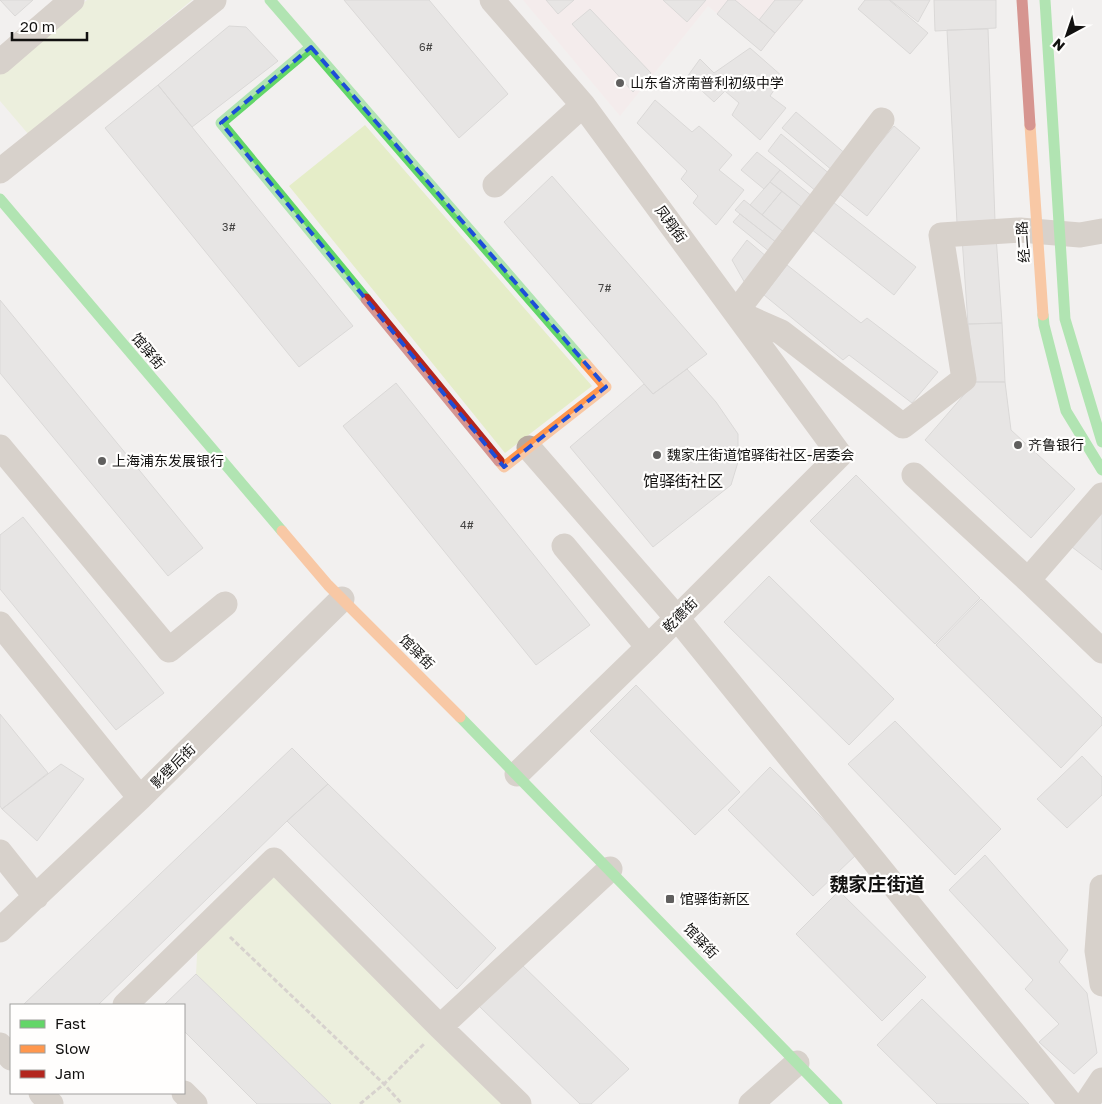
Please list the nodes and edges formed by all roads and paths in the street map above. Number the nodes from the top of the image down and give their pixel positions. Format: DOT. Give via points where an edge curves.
graph roads {
  1 [pos="72,0"];
  2 [pos="214,0"];
  3 [pos="270,0"];
  4 [pos="492,0"];
  5 [pos="1022,0"];
  6 [pos="1045,0"];
  7 [pos="311,48"];
  8 [pos="0,62"];
  9 [pos="583,105"];
  10 [pos="882,120"];
  11 [pos="0,171"];
  12 [pos="495,185"];
  13 [pos="0,199"];
  14 [pos="1048,232"];
  15 [pos="1102,232"];
  16 [pos="736,312"];
  17 [pos="1102,442"];
  18 [pos="0,448"];
  19 [pos="529,448"];
  20 [pos="840,455"];
  21 [pos="1102,470"];
  22 [pos="914,475"];
  23 [pos="1102,495"];
  24 [pos="564,546"];
  25 [pos="1028,580"];
  26 [pos="342,599"];
  27 [pos="225,604"];
  28 [pos="677,618"];
  29 [pos="0,624"];
  30 [pos="648,647"];
  31 [pos="1102,651"];
  32 [pos="517,774"];
  33 [pos="140,798"];
  34 [pos="0,852"];
  35 [pos="610,869"];
  36 [pos="1102,887"];
  37 [pos="36,897"];
  38 [pos="212,920"];
  39 [pos="0,930"];
  40 [pos="1102,984"];
  41 [pos="126,1004"];
  42 [pos="440,1028"];
  43 [pos="0,1045"];
  44 [pos="10,1057"];
  45 [pos="797,1063"];
  46 [pos="1102,1080"];
  47 [pos="384,1084"];
  48 [pos="42,1094"];
  49 [pos="185,1094"];
  50 [pos="51,1104"];
  51 [pos="195,1104"];
  52 [pos="360,1104"];
  53 [pos="402,1104"];
  54 [pos="519,1104"];
  55 [pos="751,1104"];
  56 [pos="837,1104"];
  57 [pos="1071,1104"];
  58 [pos="1086,1104"];
  1 -- 8 [label="street"];
  2 -- 11 [label="street"];
  3 -- 7 [label="street"];
  4 -- 9 [label="street, 凤翔街"];
  5 -- 14 [label="street, 经二路"];
  6 -- 14 [label="street, 经二路"];
  7 -- 19 [label="street" via="606,388"];
  7 -- 19 [label="street" via="221,123 504,467"];
  9 -- 12 [label="street"];
  9 -- 16 [label="street, 凤翔街"];
  10 -- 16 [label="street"];
  13 -- 26 [label="street, 馆驿街"];
  14 -- 15 [label="street" via="1080,235"];
  14 -- 16 [label="street" via="1020,230 941,234 964,378 903,426 781,332"];
  14 -- 17 [label="street, 经二路" via="1065,319"];
  14 -- 21 [label="street, 经二路" via="1044,325 1066,411"];
  16 -- 20 [label="street, 凤翔街"];
  18 -- 27 [label="street" via="169,650"];
  19 -- 28 [label="street"];
  20 -- 28 [label="street, 乾德街"];
  22 -- 25 [label="street"];
  23 -- 25 [label="street"];
  24 -- 30 [label="street"];
  25 -- 31 [label="street"];
  26 -- 32 [label="street, 馆驿街"];
  26 -- 33 [label="street, 影壁后街"];
  28 -- 30 [label="street, 乾德街"];
  28 -- 57 [label="street"];
  29 -- 33 [label="street"];
  30 -- 32 [label="street, 乾德街"];
  32 -- 35 [label="street, 馆驿街"];
  33 -- 37 [label="street, 影壁后街"];
  34 -- 37 [label="street"];
  35 -- 42 [label="street"];
  35 -- 45 [label="street, 馆驿街"];
  36 -- 40 [label="street" via="1097,951"];
  37 -- 39 [label="street, 影壁后街"];
  38 -- 41 [label="street"];
  38 -- 42 [label="street" via="274,860"];
  38 -- 47 [label="path"];
  42 -- 47 [label="path"];
  42 -- 54 [label="street"];
  43 -- 44 [label="street"];
  45 -- 55 [label="street"];
  45 -- 56 [label="street, 馆驿街"];
  46 -- 58 [label="street"];
  47 -- 52 [label="path"];
  47 -- 53 [label="path"];
  48 -- 50 [label="street"];
  49 -- 51 [label="street"];
}
